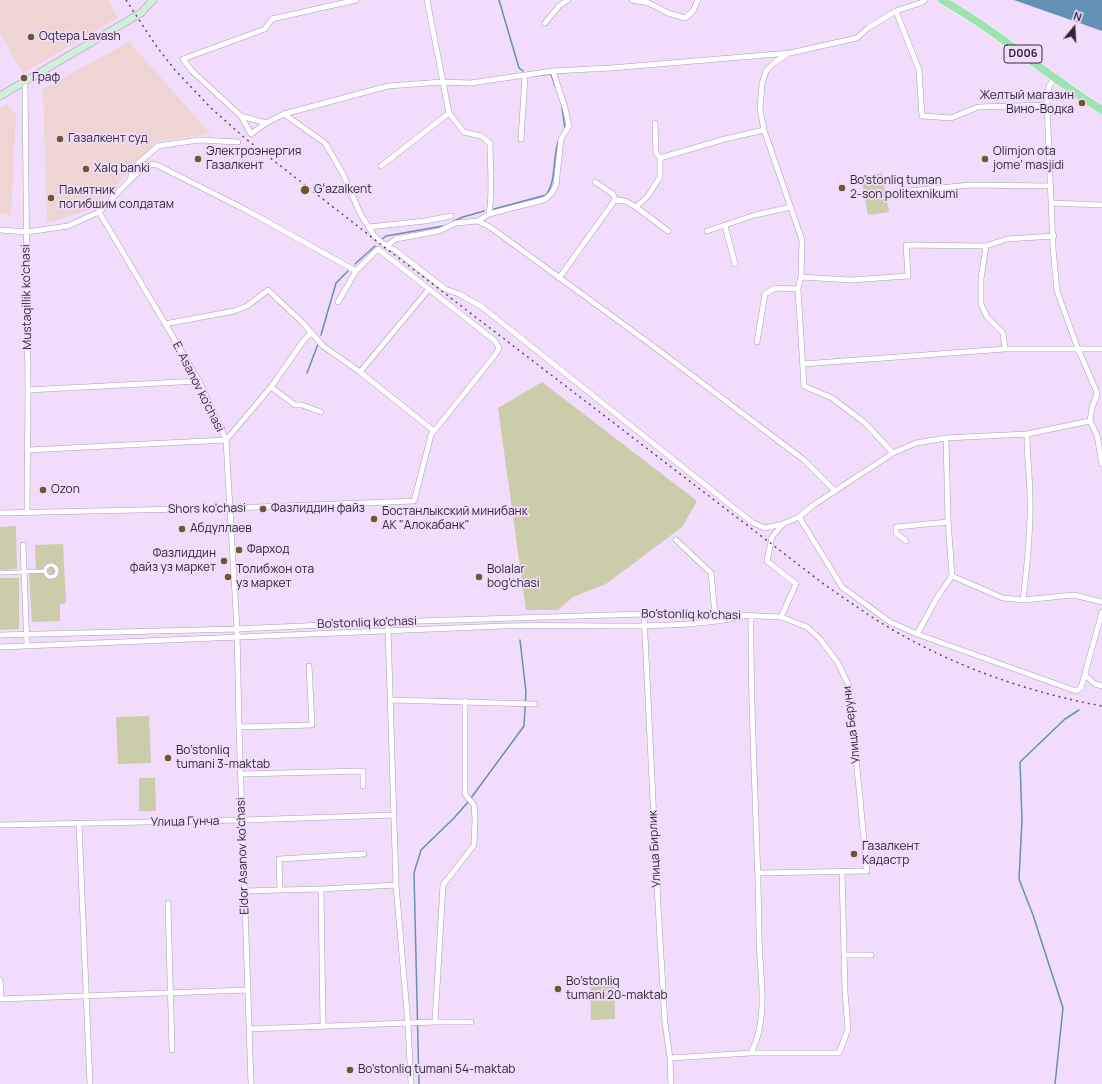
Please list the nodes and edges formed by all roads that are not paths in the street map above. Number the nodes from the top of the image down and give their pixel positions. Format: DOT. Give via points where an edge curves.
graph roads {
  1 [pos="153,0"];
  2 [pos="356,0"];
  3 [pos="427,0"];
  4 [pos="556,0"];
  5 [pos="568,0"];
  6 [pos="632,0"];
  7 [pos="698,0"];
  8 [pos="925,0"];
  9 [pos="942,0"];
  10 [pos="949,0"];
  11 [pos="559,6"];
  12 [pos="896,12"];
  13 [pos="545,23"];
  14 [pos="790,53"];
  15 [pos="553,71"];
  16 [pos="524,75"];
  17 [pos="1056,77"];
  18 [pos="25,82"];
  19 [pos="442,82"];
  20 [pos="0,96"];
  21 [pos="1047,105"];
  22 [pos="1102,107"];
  23 [pos="1102,110"];
  24 [pos="449,113"];
  25 [pos="284,114"];
  26 [pos="241,116"];
  27 [pos="266,123"];
  28 [pos="655,123"];
  29 [pos="764,130"];
  30 [pos="521,139"];
  31 [pos="238,142"];
  32 [pos="660,158"];
  33 [pos="381,166"];
  34 [pos="130,180"];
  35 [pos="595,182"];
  36 [pos="1051,186"];
  37 [pos="898,192"];
  38 [pos="615,200"];
  39 [pos="1052,203"];
  40 [pos="1102,205"];
  41 [pos="636,207"];
  42 [pos="791,207"];
  43 [pos="99,212"];
  44 [pos="489,214"];
  45 [pos="451,216"];
  46 [pos="478,221"];
  47 [pos="369,226"];
  48 [pos="725,226"];
  49 [pos="0,230"];
  50 [pos="668,231"];
  51 [pos="707,231"];
  52 [pos="26,232"];
  53 [pos="1054,236"];
  54 [pos="386,246"];
  55 [pos="986,246"];
  56 [pos="735,264"];
  57 [pos="356,271"];
  58 [pos="801,277"];
  59 [pos="559,278"];
  60 [pos="429,289"];
  61 [pos="798,289"];
  62 [pos="338,302"];
  63 [pos="165,324"];
  64 [pos="311,333"];
  65 [pos="757,342"];
  66 [pos="1005,349"];
  67 [pos="1078,349"];
  68 [pos="1102,349"];
  69 [pos="803,364"];
  70 [pos="360,372"];
  71 [pos="199,381"];
  72 [pos="271,387"];
  73 [pos="28,390"];
  74 [pos="321,412"];
  75 [pos="1090,421"];
  76 [pos="434,431"];
  77 [pos="1027,434"];
  78 [pos="1099,434"];
  79 [pos="946,438"];
  80 [pos="226,440"];
  81 [pos="28,450"];
  82 [pos="894,453"];
  83 [pos="1102,464"];
  84 [pos="835,491"];
  85 [pos="231,508"];
  86 [pos="27,513"];
  87 [pos="0,514"];
  88 [pos="800,517"];
  89 [pos="948,522"];
  90 [pos="783,524"];
  91 [pos="676,540"];
  92 [pos="906,541"];
  93 [pos="23,545"];
  94 [pos="44,571"];
  95 [pos="24,572"];
  96 [pos="0,573"];
  97 [pos="952,576"];
  98 [pos="1023,600"];
  99 [pos="1102,602"];
  100 [pos="1102,612"];
  101 [pos="644,614"];
  102 [pos="715,614"];
  103 [pos="751,616"];
  104 [pos="781,617"];
  105 [pos="388,622"];
  106 [pos="645,625"];
  107 [pos="237,629"];
  108 [pos="388,630"];
  109 [pos="27,634"];
  110 [pos="917,634"];
  111 [pos="0,635"];
  112 [pos="238,636"];
  113 [pos="27,646"];
  114 [pos="0,647"];
  115 [pos="309,666"];
  116 [pos="1085,675"];
  117 [pos="1102,686"];
  118 [pos="391,700"];
  119 [pos="465,701"];
  120 [pos="533,704"];
  121 [pos="239,727"];
  122 [pos="241,774"];
  123 [pos="363,786"];
  124 [pos="394,815"];
  125 [pos="243,820"];
  126 [pos="79,824"];
  127 [pos="0,825"];
  128 [pos="364,854"];
  129 [pos="842,872"];
  130 [pos="759,873"];
  131 [pos="396,885"];
  132 [pos="321,889"];
  133 [pos="280,890"];
  134 [pos="245,891"];
  135 [pos="168,903"];
  136 [pos="844,955"];
  137 [pos="871,955"];
  138 [pos="0,980"];
  139 [pos="247,990"];
  140 [pos="171,993"];
  141 [pos="86,996"];
  142 [pos="0,999"];
  143 [pos="435,1022"];
  144 [pos="471,1022"];
  145 [pos="410,1024"];
  146 [pos="323,1027"];
  147 [pos="249,1029"];
  148 [pos="172,1050"];
  149 [pos="751,1053"];
  150 [pos="670,1058"];
  151 [pos="90,1084"];
  152 [pos="251,1084"];
  153 [pos="411,1084"];
  154 [pos="671,1084"];
  1 -- 18 [label="main road" via="141,13"];
  2 -- 26 [label="street" via="272,19 265,29 183,59 192,71"];
  3 -- 19 [label="street"];
  4 -- 11 [label="street"];
  5 -- 11 [label="street"];
  6 -- 7 [label="street" via="649,3 685,18 693,11"];
  8 -- 12 [label="street"];
  9 -- 17 [label="main road, D006" via="982,24"];
  10 -- 17 [label="main road, D006" via="984,21"];
  11 -- 13 [label="street"];
  12 -- 14 [label="street" via="868,28 857,38"];
  12 -- 21 [label="street" via="919,70 922,116 951,118 978,107"];
  14 -- 15 [label="street"];
  14 -- 29 [label="street" via="770,66 764,77 760,103"];
  15 -- 16 [label="street"];
  15 -- 44 [label="street" via="569,126 561,139 554,190 543,200"];
  16 -- 19 [label="street" via="471,83"];
  16 -- 30 [label="street"];
  17 -- 21 [label="street" via="1049,86"];
  17 -- 22 [label="main road, D006"];
  17 -- 23 [label="main road, D006"];
  18 -- 20 [label="main road"];
  18 -- 52 [label="street, Mustaqillik ko'chasi"];
  19 -- 24 [label="street"];
  19 -- 25 [label="street" via="388,86"];
  21 -- 36 [label="street"];
  24 -- 33 [label="street"];
  24 -- 44 [label="street" via="464,132 481,136 490,143 492,197"];
  25 -- 27 [label="street"];
  25 -- 47 [label="street" via="325,143"];
  26 -- 27 [label="street"];
  26 -- 27 [label="street" via="252,134"];
  28 -- 32 [label="street" via="656,153"];
  29 -- 32 [label="street"];
  29 -- 42 [label="street"];
  31 -- 34 [label="street" via="199,140 158,146 134,167"];
  32 -- 41 [label="street" via="660,177 648,196"];
  34 -- 43 [label="street"];
  34 -- 57 [label="street" via="147,164 157,165 248,210"];
  35 -- 38 [label="street" via="613,194"];
  36 -- 37 [label="street" via="970,185"];
  36 -- 39 [label="street"];
  38 -- 41 [label="street" via="625,201"];
  38 -- 59 [label="street"];
  39 -- 40 [label="street"];
  39 -- 53 [label="street"];
  41 -- 50 [label="street"];
  42 -- 48 [label="street" via="755,215"];
  42 -- 58 [label="street" via="802,240"];
  43 -- 52 [label="street" via="68,226"];
  43 -- 63 [label="street, E. Asanov ko'chasi"];
  44 -- 46 [label="street"];
  45 -- 47 [label="street"];
  46 -- 54 [label="street" via="456,223 439,230 396,240"];
  46 -- 59 [label="street"];
  47 -- 54 [label="street" via="375,237"];
  48 -- 51 [label="street"];
  48 -- 56 [label="street"];
  49 -- 52 [label="street"];
  52 -- 73 [label="street, Mustaqillik ko'chasi"];
  53 -- 55 [label="street" via="1008,239"];
  53 -- 67 [label="street" via="1057,292"];
  54 -- 90 [label="street" via="395,250 445,289 482,307 753,523 765,528"];
  55 -- 58 [label="street" via="906,245 908,276 850,280"];
  55 -- 66 [label="street" via="981,279 981,304 987,317 1003,333"];
  57 -- 60 [label="street" via="378,249"];
  57 -- 62 [label="street"];
  58 -- 61 [label="street"];
  59 -- 84 [label="street" via="804,460"];
  60 -- 70 [label="street"];
  60 -- 76 [label="street" via="495,341 499,348"];
  61 -- 65 [label="street" via="775,288 765,294"];
  61 -- 69 [label="street"];
  63 -- 64 [label="street" via="234,311 247,306 268,290"];
  63 -- 71 [label="street, E. Asanov ko'chasi"];
  64 -- 70 [label="street" via="323,346"];
  64 -- 72 [label="street"];
  66 -- 67 [label="street"];
  66 -- 69 [label="street"];
  67 -- 68 [label="street"];
  67 -- 75 [label="street" via="1097,395"];
  69 -- 82 [label="street" via="804,386 832,398 865,423"];
  70 -- 76 [label="street"];
  71 -- 73 [label="street"];
  71 -- 80 [label="street, E. Asanov ko'chasi"];
  72 -- 74 [label="street" via="295,405"];
  72 -- 80 [label="street"];
  73 -- 81 [label="street, Mustaqillik ko'chasi"];
  75 -- 77 [label="street"];
  75 -- 78 [label="street"];
  76 -- 85 [label="street, Shors ko'chasi" via="414,501"];
  77 -- 79 [label="street"];
  77 -- 98 [label="street" via="1030,500 1028,558"];
  78 -- 83 [label="street"];
  79 -- 82 [label="street" via="916,443"];
  79 -- 89 [label="street"];
  80 -- 81 [label="street"];
  80 -- 85 [label="street, E. Asanov ko'chasi"];
  81 -- 86 [label="street, Mustaqillik ko'chasi"];
  82 -- 84 [label="street"];
  84 -- 88 [label="street"];
  85 -- 86 [label="street, Shors ko'chasi"];
  85 -- 107 [label="street, E. Asanov ko'chasi"];
  86 -- 87 [label="street, Shors ko'chasi"];
  88 -- 90 [label="street"];
  88 -- 110 [label="street" via="842,587 890,622"];
  89 -- 92 [label="street" via="896,527 896,533"];
  89 -- 97 [label="street"];
  90 -- 104 [label="street" via="772,537 767,561 796,584"];
  91 -- 102 [label="street" via="711,573"];
  93 -- 95 [label="street"];
  94 -- 95 [label="street"];
  95 -- 96 [label="street"];
  95 -- 109 [label="street"];
  97 -- 98 [label="street" via="1003,598"];
  97 -- 110 [label="street"];
  98 -- 99 [label="street" via="1074,595"];
  100 -- 116 [label="street"];
  101 -- 102 [label="street, Bo'stonliq ko'chasi"];
  101 -- 105 [label="street, Bo'stonliq ko'chasi"];
  101 -- 106 [label="street, Улица Бирлик"];
  102 -- 103 [label="street, Bo'stonliq ko'chasi"];
  103 -- 104 [label="street, Улица Беруни"];
  103 -- 106 [label="street, Bo'stonliq ko'chasi" via="716,622"];
  103 -- 130 [label="street" via="750,674"];
  104 -- 129 [label="street, Улица Беруни" via="807,626 820,639 838,662 849,686 867,871"];
  105 -- 107 [label="street, Bo'stonliq ko'chasi"];
  105 -- 108 [label="street"];
  106 -- 108 [label="street, Bo'stonliq ko'chasi" via="534,625"];
  106 -- 150 [label="street, Улица Бирлик" via="658,905 665,1023"];
  107 -- 109 [label="street, Bo'stonliq ko'chasi"];
  107 -- 112 [label="street, Eldor Asanov ko'chasi"];
  108 -- 112 [label="street, Bo'stonliq ko'chasi"];
  108 -- 118 [label="street"];
  109 -- 111 [label="street, Bo'stonliq ko'chasi"];
  109 -- 113 [label="street"];
  110 -- 116 [label="street" via="1076,691 1081,688"];
  112 -- 113 [label="street, Bo'stonliq ko'chasi"];
  112 -- 121 [label="street, Eldor Asanov ko'chasi"];
  113 -- 114 [label="street, Bo'stonliq ko'chasi"];
  115 -- 121 [label="street" via="312,725"];
  116 -- 117 [label="street" via="1095,684"];
  118 -- 119 [label="street"];
  118 -- 124 [label="street"];
  119 -- 120 [label="street"];
  119 -- 143 [label="street" via="465,794 474,805 474,845 443,885"];
  121 -- 122 [label="street, Eldor Asanov ko'chasi"];
  122 -- 123 [label="street" via="363,771"];
  122 -- 125 [label="street, Eldor Asanov ko'chasi"];
  124 -- 125 [label="street, Улица Гунча"];
  124 -- 131 [label="street"];
  125 -- 126 [label="street, Улица Гунча"];
  125 -- 134 [label="street, Eldor Asanov ko'chasi"];
  126 -- 127 [label="street, Улица Гунча"];
  126 -- 141 [label="street"];
  128 -- 133 [label="street" via="279,859"];
  129 -- 130 [label="street"];
  129 -- 136 [label="street"];
  130 -- 149 [label="street" via="761,1010 759,1033"];
  131 -- 132 [label="street"];
  131 -- 145 [label="street"];
  132 -- 133 [label="street"];
  132 -- 146 [label="street"];
  133 -- 134 [label="street"];
  134 -- 139 [label="street, Eldor Asanov ko'chasi"];
  135 -- 140 [label="street"];
  136 -- 137 [label="street"];
  136 -- 149 [label="street" via="848,1029 839,1053"];
  138 -- 142 [label="street"];
  139 -- 140 [label="street"];
  139 -- 147 [label="street, Eldor Asanov ko'chasi"];
  140 -- 141 [label="street"];
  140 -- 148 [label="street"];
  141 -- 142 [label="street"];
  141 -- 151 [label="street"];
  143 -- 144 [label="street"];
  143 -- 145 [label="street"];
  145 -- 146 [label="street"];
  145 -- 153 [label="street"];
  146 -- 147 [label="street"];
  147 -- 152 [label="street, Eldor Asanov ko'chasi"];
  149 -- 150 [label="street"];
  150 -- 154 [label="street, Улица Бирлик"];
}
